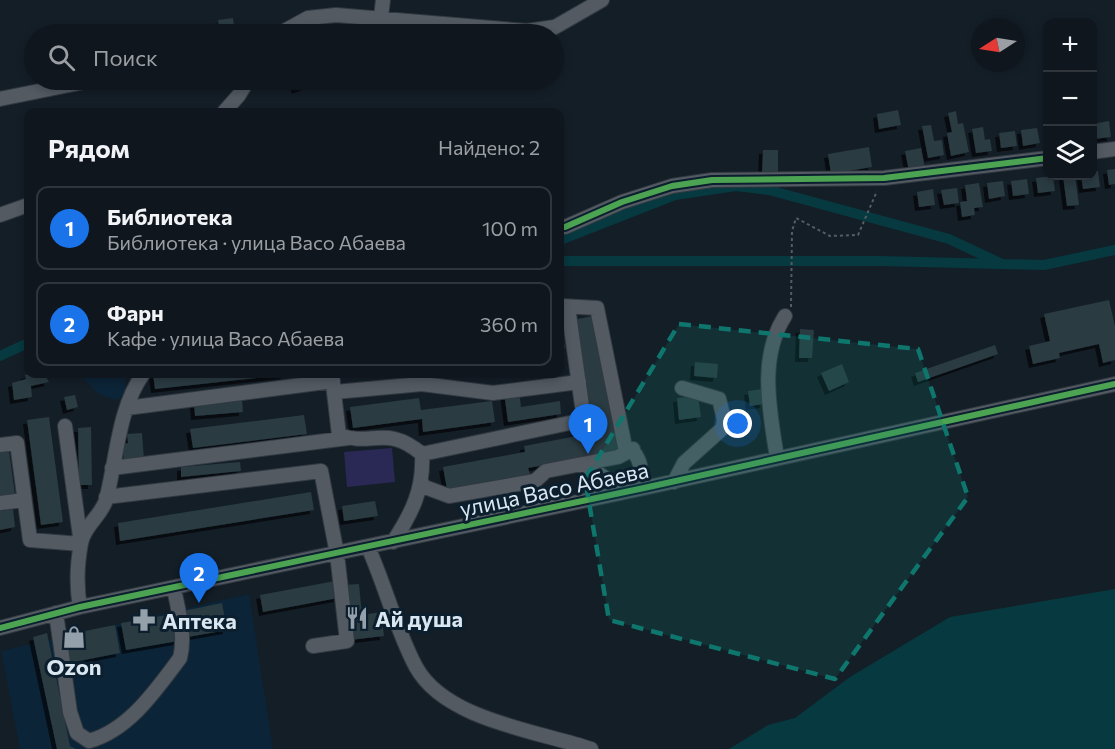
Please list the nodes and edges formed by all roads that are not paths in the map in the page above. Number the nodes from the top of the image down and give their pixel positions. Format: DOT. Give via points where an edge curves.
graph roads {
  1 [pos="383,0"];
  2 [pos="602,0"];
  3 [pos="381,17"];
  4 [pos="297,24"];
  5 [pos="454,24"];
  6 [pos="560,24"];
  7 [pos="45,90"];
  8 [pos="240,90"];
  9 [pos="0,99"];
  10 [pos="227,108"];
  11 [pos="1115,149"];
  12 [pos="1097,151"];
  13 [pos="1043,158"];
  14 [pos="24,206"];
  15 [pos="0,215"];
  16 [pos="565,227"];
  17 [pos="564,307"];
  18 [pos="785,316"];
  19 [pos="140,378"];
  20 [pos="424,379"];
  21 [pos="335,382"];
  22 [pos="579,382"];
  23 [pos="1115,384"];
  24 [pos="682,388"];
  25 [pos="127,408"];
  26 [pos="65,426"];
  27 [pos="348,438"];
  28 [pos="0,445"];
  29 [pos="633,449"];
  30 [pos="422,454"];
  31 [pos="777,458"];
  32 [pos="583,464"];
  33 [pos="112,468"];
  34 [pos="674,482"];
  35 [pos="422,483"];
  36 [pos="644,488"];
  37 [pos="621,493"];
  38 [pos="106,497"];
  39 [pos="24,500"];
  40 [pos="0,504"];
  41 [pos="393,542"];
  42 [pos="81,543"];
  43 [pos="368,547"];
  44 [pos="337,554"];
  45 [pos="174,588"];
  46 [pos="80,607"];
  47 [pos="56,613"];
  48 [pos="0,628"];
  49 [pos="314,646"];
  50 [pos="591,749"];
  1 -- 3 [label="street"];
  2 -- 6 [label="street"];
  3 -- 4 [label="street" via="321,16"];
  3 -- 5 [label="street"];
  7 -- 9 [label="street"];
  8 -- 10 [label="street"];
  11 -- 12 [label="street"];
  13 -- 16 [label="street" via="884,178 712,180 672,186"];
  14 -- 15 [label="street"];
  17 -- 22 [label="street"];
  17 -- 29 [label="street" via="597,308 625,447"];
  18 -- 31 [label="street" via="776,331 767,387"];
  19 -- 25 [label="street"];
  20 -- 21 [label="street"];
  20 -- 22 [label="street" via="493,393"];
  21 -- 25 [label="street"];
  21 -- 27 [label="street" via="339,435"];
  22 -- 30 [label="street" via="584,420"];
  23 -- 31 [label="street, улица Васо Абаева"];
  24 -- 34 [label="street" via="719,399 724,419 723,428 684,463"];
  25 -- 33 [label="street"];
  26 -- 42 [label="street"];
  27 -- 30 [label="street" via="398,438"];
  27 -- 33 [label="street"];
  28 -- 39 [label="street" via="17,443"];
  29 -- 32 [label="street" via="618,457"];
  29 -- 36 [label="street"];
  30 -- 35 [label="street"];
  31 -- 34 [label="street, улица Васо Абаева"];
  32 -- 35 [label="street" via="546,471 535,481 449,496"];
  32 -- 37 [label="street" via="612,482"];
  33 -- 38 [label="street"];
  34 -- 36 [label="street, улица Васо Абаева"];
  35 -- 41 [label="street" via="410,516"];
  36 -- 37 [label="street, улица Васо Абаева"];
  37 -- 41 [label="street, улица Васо Абаева"];
  38 -- 42 [label="street"];
  38 -- 44 [label="street" via="321,471"];
  39 -- 40 [label="street"];
  39 -- 42 [label="street" via="30,540"];
  41 -- 43 [label="street, улица Васо Абаева"];
  42 -- 46 [label="street" via="76,584"];
  43 -- 44 [label="street, улица Васо Абаева"];
  43 -- 50 [label="street" via="416,667 440,694 460,707"];
  44 -- 45 [label="street, улица Васо Абаева"];
  44 -- 49 [label="street" via="347,641"];
  45 -- 46 [label="street, улица Васо Абаева"];
  45 -- 47 [label="street" via="182,630 180,658 122,726 89,741 77,733 70,712"];
  46 -- 47 [label="street, улица Васо Абаева"];
  47 -- 48 [label="street, улица Васо Абаева"];
}
